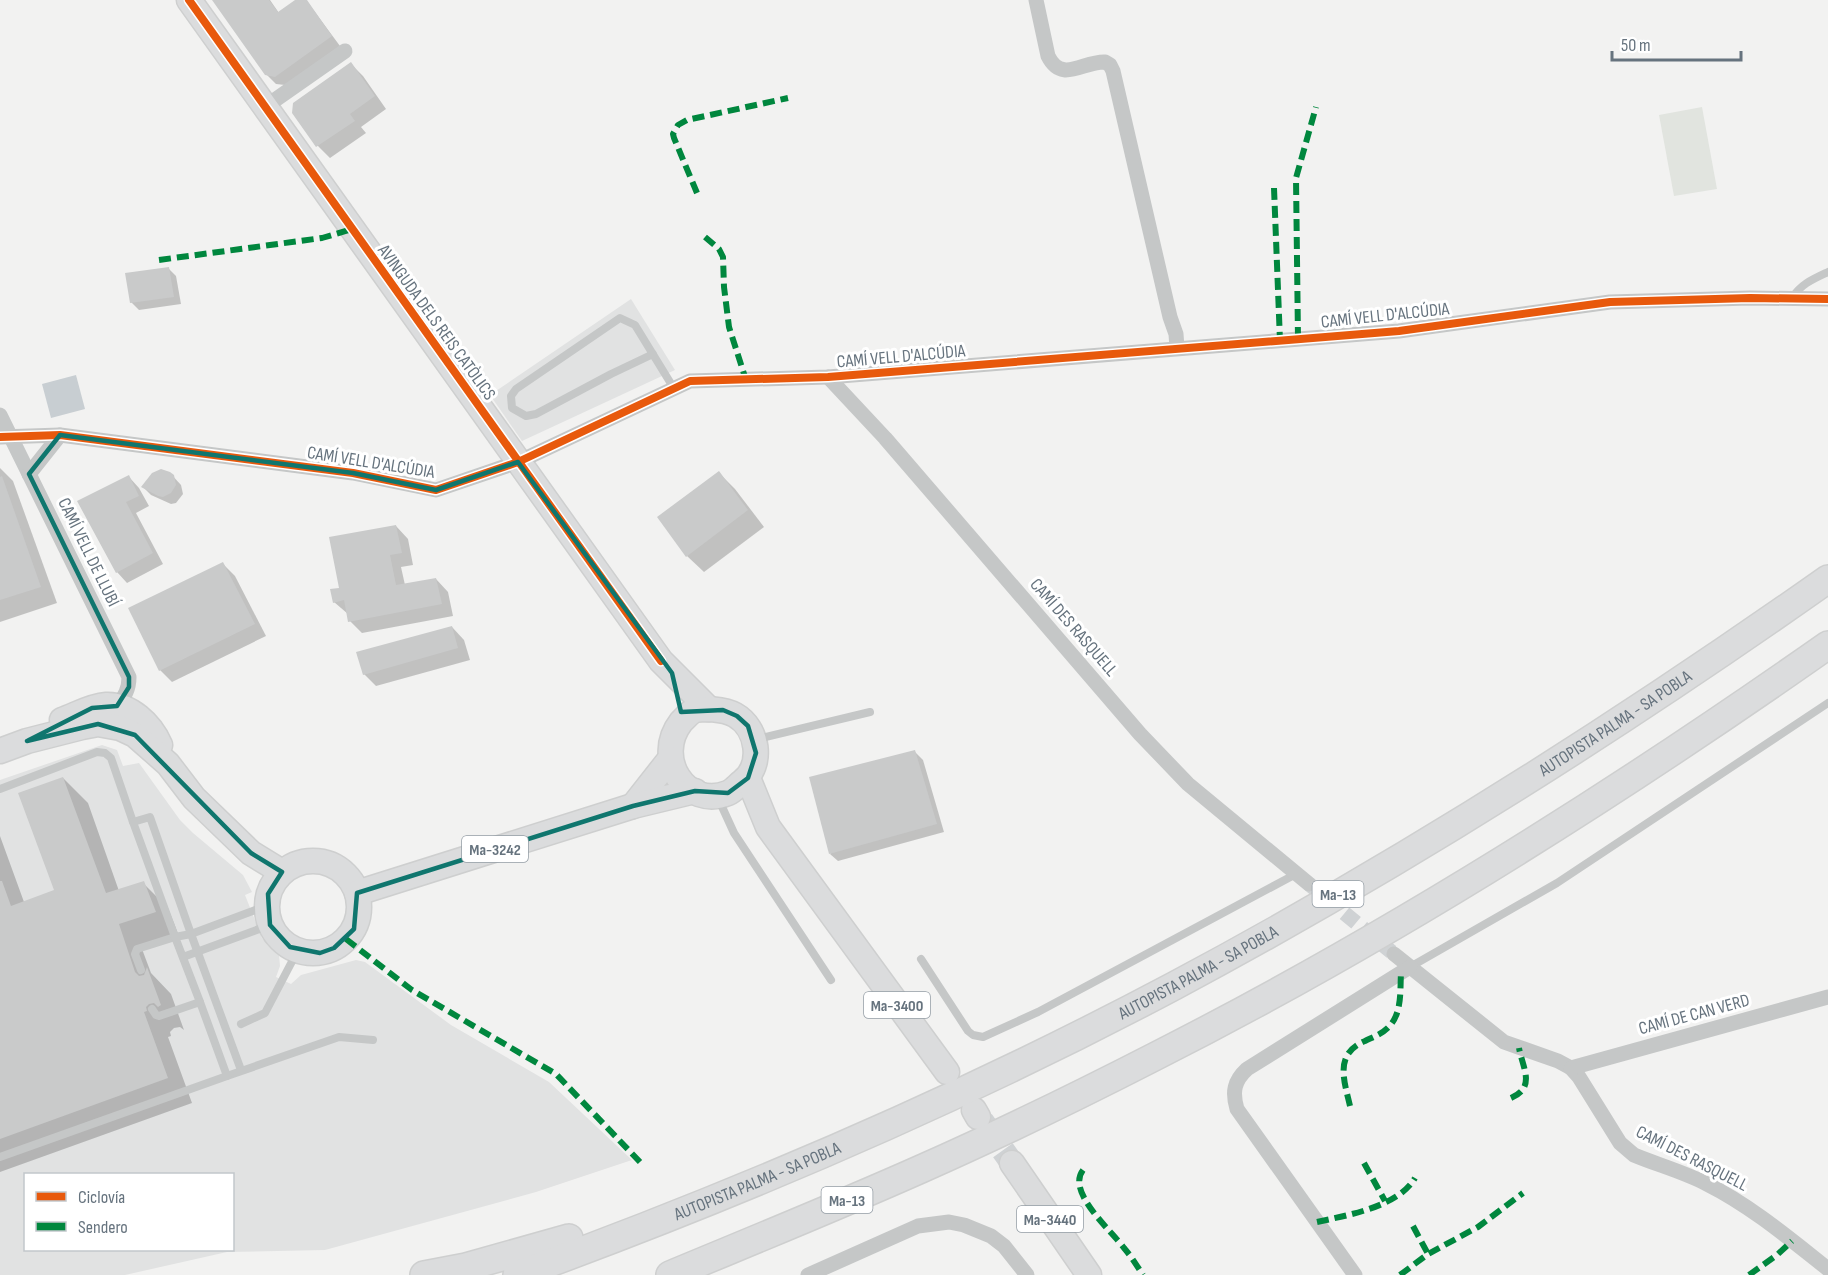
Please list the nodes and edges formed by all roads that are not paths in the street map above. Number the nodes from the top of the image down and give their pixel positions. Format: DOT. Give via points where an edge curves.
graph roads {
  1 [pos="189,0"];
  2 [pos="1036,0"];
  3 [pos="345,51"];
  4 [pos="265,107"];
  5 [pos="1828,272"];
  6 [pos="1792,298"];
  7 [pos="1828,300"];
  8 [pos="1177,348"];
  9 [pos="653,354"];
  10 [pos="828,377"];
  11 [pos="673,387"];
  12 [pos="0,415"];
  13 [pos="60,435"];
  14 [pos="5,436"];
  15 [pos="518,462"];
  16 [pos="29,474"];
  17 [pos="1828,579"];
  18 [pos="1828,645"];
  19 [pos="667,667"];
  20 [pos="1828,703"];
  21 [pos="117,706"];
  22 [pos="709,709"];
  23 [pos="870,712"];
  24 [pos="683,721"];
  25 [pos="754,740"];
  26 [pos="27,741"];
  27 [pos="0,751"];
  28 [pos="670,759"];
  29 [pos="168,764"];
  30 [pos="748,778"];
  31 [pos="0,789"];
  32 [pos="713,793"];
  33 [pos="633,806"];
  34 [pos="133,822"];
  35 [pos="768,827"];
  36 [pos="282,872"];
  37 [pos="1296,874"];
  38 [pos="1308,884"];
  39 [pos="357,893"];
  40 [pos="268,916"];
  41 [pos="191,934"];
  42 [pos="175,937"];
  43 [pos="298,950"];
  44 [pos="197,951"];
  45 [pos="1394,954"];
  46 [pos="183,957"];
  47 [pos="921,959"];
  48 [pos="1410,967"];
  49 [pos="141,970"];
  50 [pos="831,980"];
  51 [pos="1828,997"];
  52 [pos="200,1002"];
  53 [pos="152,1009"];
  54 [pos="241,1024"];
  55 [pos="373,1040"];
  56 [pos="1571,1068"];
  57 [pos="241,1070"];
  58 [pos="947,1072"];
  59 [pos="226,1076"];
  60 [pos="0,1157"];
  61 [pos="1012,1163"];
  62 [pos="680,1212"];
  63 [pos="1828,1269"];
  64 [pos="424,1275"];
  65 [pos="517,1275"];
  66 [pos="670,1275"];
  67 [pos="808,1275"];
  68 [pos="1027,1275"];
  69 [pos="1089,1275"];
  70 [pos="1355,1275"];
  1 -- 4 [label="main road, AVINGUDA DELS REIS CATÒLICS"];
  2 -- 8 [label="street" via="1052,63 1066,71 1100,62 1110,65 1113,71"];
  3 -- 4 [label="street"];
  4 -- 15 [label="main road, AVINGUDA DELS REIS CATÒLICS"];
  5 -- 6 [label="lane" via="1806,282"];
  6 -- 7 [label="street, CAMÍ VELL D'ALCÚDIA"];
  6 -- 8 [label="street, CAMÍ VELL D'ALCÚDIA" via="1610,302 1399,332"];
  8 -- 10 [label="street, CAMÍ VELL D'ALCÚDIA"];
  9 -- 9 [label="lane" via="635,325 620,318 516,389 511,396 512,408 526,416 536,414"];
  9 -- 11 [label="lane"];
  10 -- 11 [label="street, CAMÍ VELL D'ALCÚDIA" via="690,381"];
  10 -- 37 [label="street, CAMÍ DES RASQUELL" via="1140,734 1188,784"];
  11 -- 15 [label="street, CAMÍ VELL D'ALCÚDIA"];
  12 -- 14 [label="street, CAMÍ VELL DE LLUBÍ"];
  13 -- 14 [label="street, CAMÍ VELL D'ALCÚDIA"];
  13 -- 15 [label="street, CAMÍ VELL D'ALCÚDIA" via="353,473 436,490"];
  13 -- 16 [label="street"];
  14 -- 16 [label="street, CAMÍ VELL DE LLUBÍ"];
  15 -- 19 [label="main road, AVINGUDA DELS REIS CATÒLICS"];
  16 -- 21 [label="street, CAMÍ VELL DE LLUBÍ" via="129,677 125,697"];
  17 -- 62 [label="highway, AUTOPISTA PALMA - SA POBLA / Ma-13" via="1552,765 1250,944 1096,1026 937,1102"];
  18 -- 66 [label="highway, Ma-13" via="1526,846 1234,1015 922,1169"];
  19 -- 22 [label="main road"];
  19 -- 24 [label="main road"];
  20 -- 48 [label="lane" via="1557,884"];
  21 -- 26 [label="main road" via="92,708"];
  21 -- 29 [label="main road" via="131,712 150,729"];
  22 -- 24 [label="main road" via="693,711"];
  22 -- 25 [label="main road" via="737,716 748,726"];
  23 -- 25 [label="lane"];
  24 -- 28 [label="main road" via="674,732"];
  25 -- 30 [label="main road" via="754,766"];
  26 -- 27 [label="main road"];
  26 -- 29 [label="main road" via="82,727 109,725 135,735"];
  28 -- 32 [label="main road, Ma-3400" via="683,784"];
  28 -- 33 [label="main road"];
  29 -- 36 [label="main road" via="194,798 251,853"];
  30 -- 32 [label="main road"];
  30 -- 35 [label="main road, Ma-3400"];
  31 -- 34 [label="lane" via="97,752 105,753 111,758"];
  32 -- 33 [label="main road, Ma-3242"];
  32 -- 35 [label="main road, Ma-3400"];
  32 -- 50 [label="lane" via="734,833"];
  33 -- 39 [label="main road, Ma-3242"];
  34 -- 41 [label="lane" via="150,816"];
  34 -- 42 [label="lane"];
  35 -- 58 [label="main road, Ma-3400"];
  36 -- 39 [label="main road" via="302,862 325,862 350,879"];
  36 -- 40 [label="main road" via="268,894"];
  37 -- 38 [label="street, CAMÍ DES RASQUELL"];
  37 -- 47 [label="lane" via="1038,1012 983,1036 968,1031"];
  39 -- 43 [label="main road" via="358,918 346,939 320,953"];
  40 -- 41 [label="lane"];
  40 -- 43 [label="main road" via="278,938"];
  40 -- 44 [label="lane"];
  41 -- 42 [label="lane"];
  41 -- 44 [label="lane"];
  42 -- 46 [label="lane"];
  42 -- 49 [label="lane" via="137,949"];
  43 -- 54 [label="lane" via="265,1013"];
  44 -- 46 [label="lane"];
  44 -- 57 [label="lane"];
  45 -- 48 [label="street"];
  46 -- 52 [label="lane"];
  48 -- 56 [label="street" via="1504,1042"];
  48 -- 70 [label="street" via="1247,1069 1234,1090 1237,1109"];
  51 -- 56 [label="street, CAMÍ DE CAN VERD"];
  52 -- 53 [label="lane" via="159,1016"];
  52 -- 59 [label="lane"];
  55 -- 57 [label="lane" via="339,1037"];
  56 -- 63 [label="street, CAMÍ DES RASQUELL" via="1626,1150 1731,1197"];
  57 -- 59 [label="lane"];
  59 -- 60 [label="lane"];
  61 -- 69 [label="main road, Ma-3440"];
  62 -- 64 [label="highway" via="634,1216 555,1243"];
  62 -- 65 [label="highway, AUTOPISTA PALMA - SA POBLA / Ma-13"];
  67 -- 68 [label="street" via="918,1226 949,1222 991,1236"];
}
